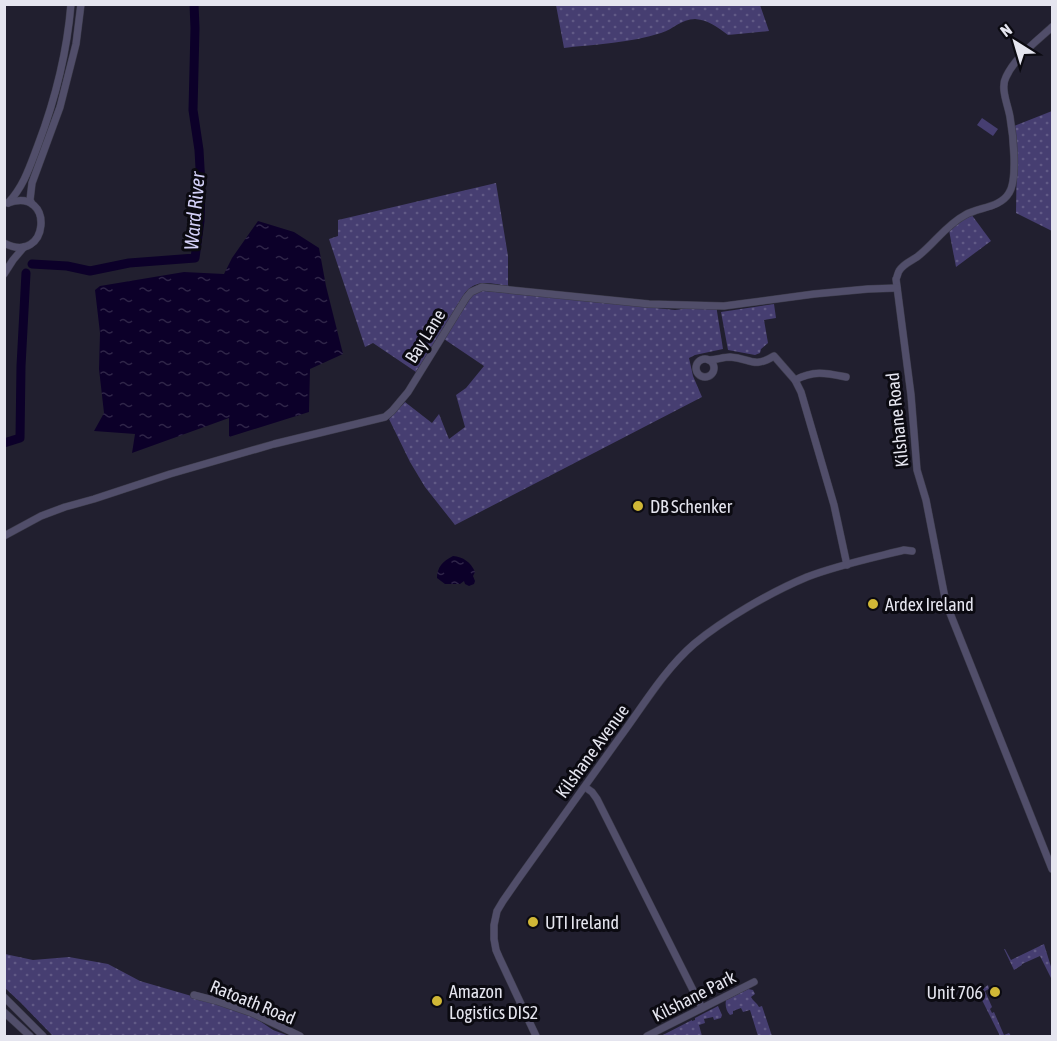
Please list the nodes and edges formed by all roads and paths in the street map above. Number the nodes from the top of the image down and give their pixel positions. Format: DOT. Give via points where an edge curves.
graph roads {
  1 [pos="71,4"];
  2 [pos="81,4"];
  3 [pos="1053,27"];
  4 [pos="6,204"];
  5 [pos="32,204"];
  6 [pos="4,243"];
  7 [pos="24,247"];
  8 [pos="4,274"];
  9 [pos="897,288"];
  10 [pos="716,364"];
  11 [pos="846,377"];
  12 [pos="795,380"];
  13 [pos="4,536"];
  14 [pos="912,551"];
  15 [pos="848,565"];
  16 [pos="585,787"];
  17 [pos="1053,869"];
  18 [pos="754,982"];
  19 [pos="194,995"];
  20 [pos="4,997"];
  21 [pos="702,1008"];
  22 [pos="4,1012"];
  23 [pos="30,1036"];
  24 [pos="43,1036"];
  25 [pos="300,1036"];
  26 [pos="536,1036"];
  27 [pos="647,1036"];
  1 -- 4 [label="street" via="60,74 45,126 25,180"];
  2 -- 5 [label="street" via="76,44 60,107 33,183"];
  3 -- 9 [label="street" via="1017,60 1004,79 1014,147 1009,195 947,227 898,271"];
  4 -- 5 [label="street" via="20,200"];
  5 -- 7 [label="street" via="40,214 42,228 36,240"];
  6 -- 7 [label="street"];
  7 -- 8 [label="street"];
  9 -- 13 [label="street, Bay Lane" via="724,306 649,304 482,287 466,298 408,392 386,417 170,474 65,507"];
  9 -- 17 [label="street, Kilshane Road" via="917,470 946,603"];
  10 -- 10 [label="street" via="704,359 696,367 697,373 708,377"];
  10 -- 12 [label="street" via="730,357 754,363 774,356"];
  11 -- 12 [label="street" via="813,373"];
  12 -- 15 [label="street" via="834,505"];
  14 -- 15 [label="street, Kilshane Avenue"];
  15 -- 16 [label="street, Kilshane Avenue" via="787,586 737,614 692,646 663,678"];
  16 -- 21 [label="street" via="597,799"];
  16 -- 26 [label="street, Kilshane Avenue" via="495,917 496,950"];
  18 -- 21 [label="street, Kilshane Park"];
  19 -- 25 [label="street, Ratoath Road" via="252,1013"];
  20 -- 24 [label="street"];
  21 -- 27 [label="street, Kilshane Park"];
  22 -- 23 [label="street"];
}
